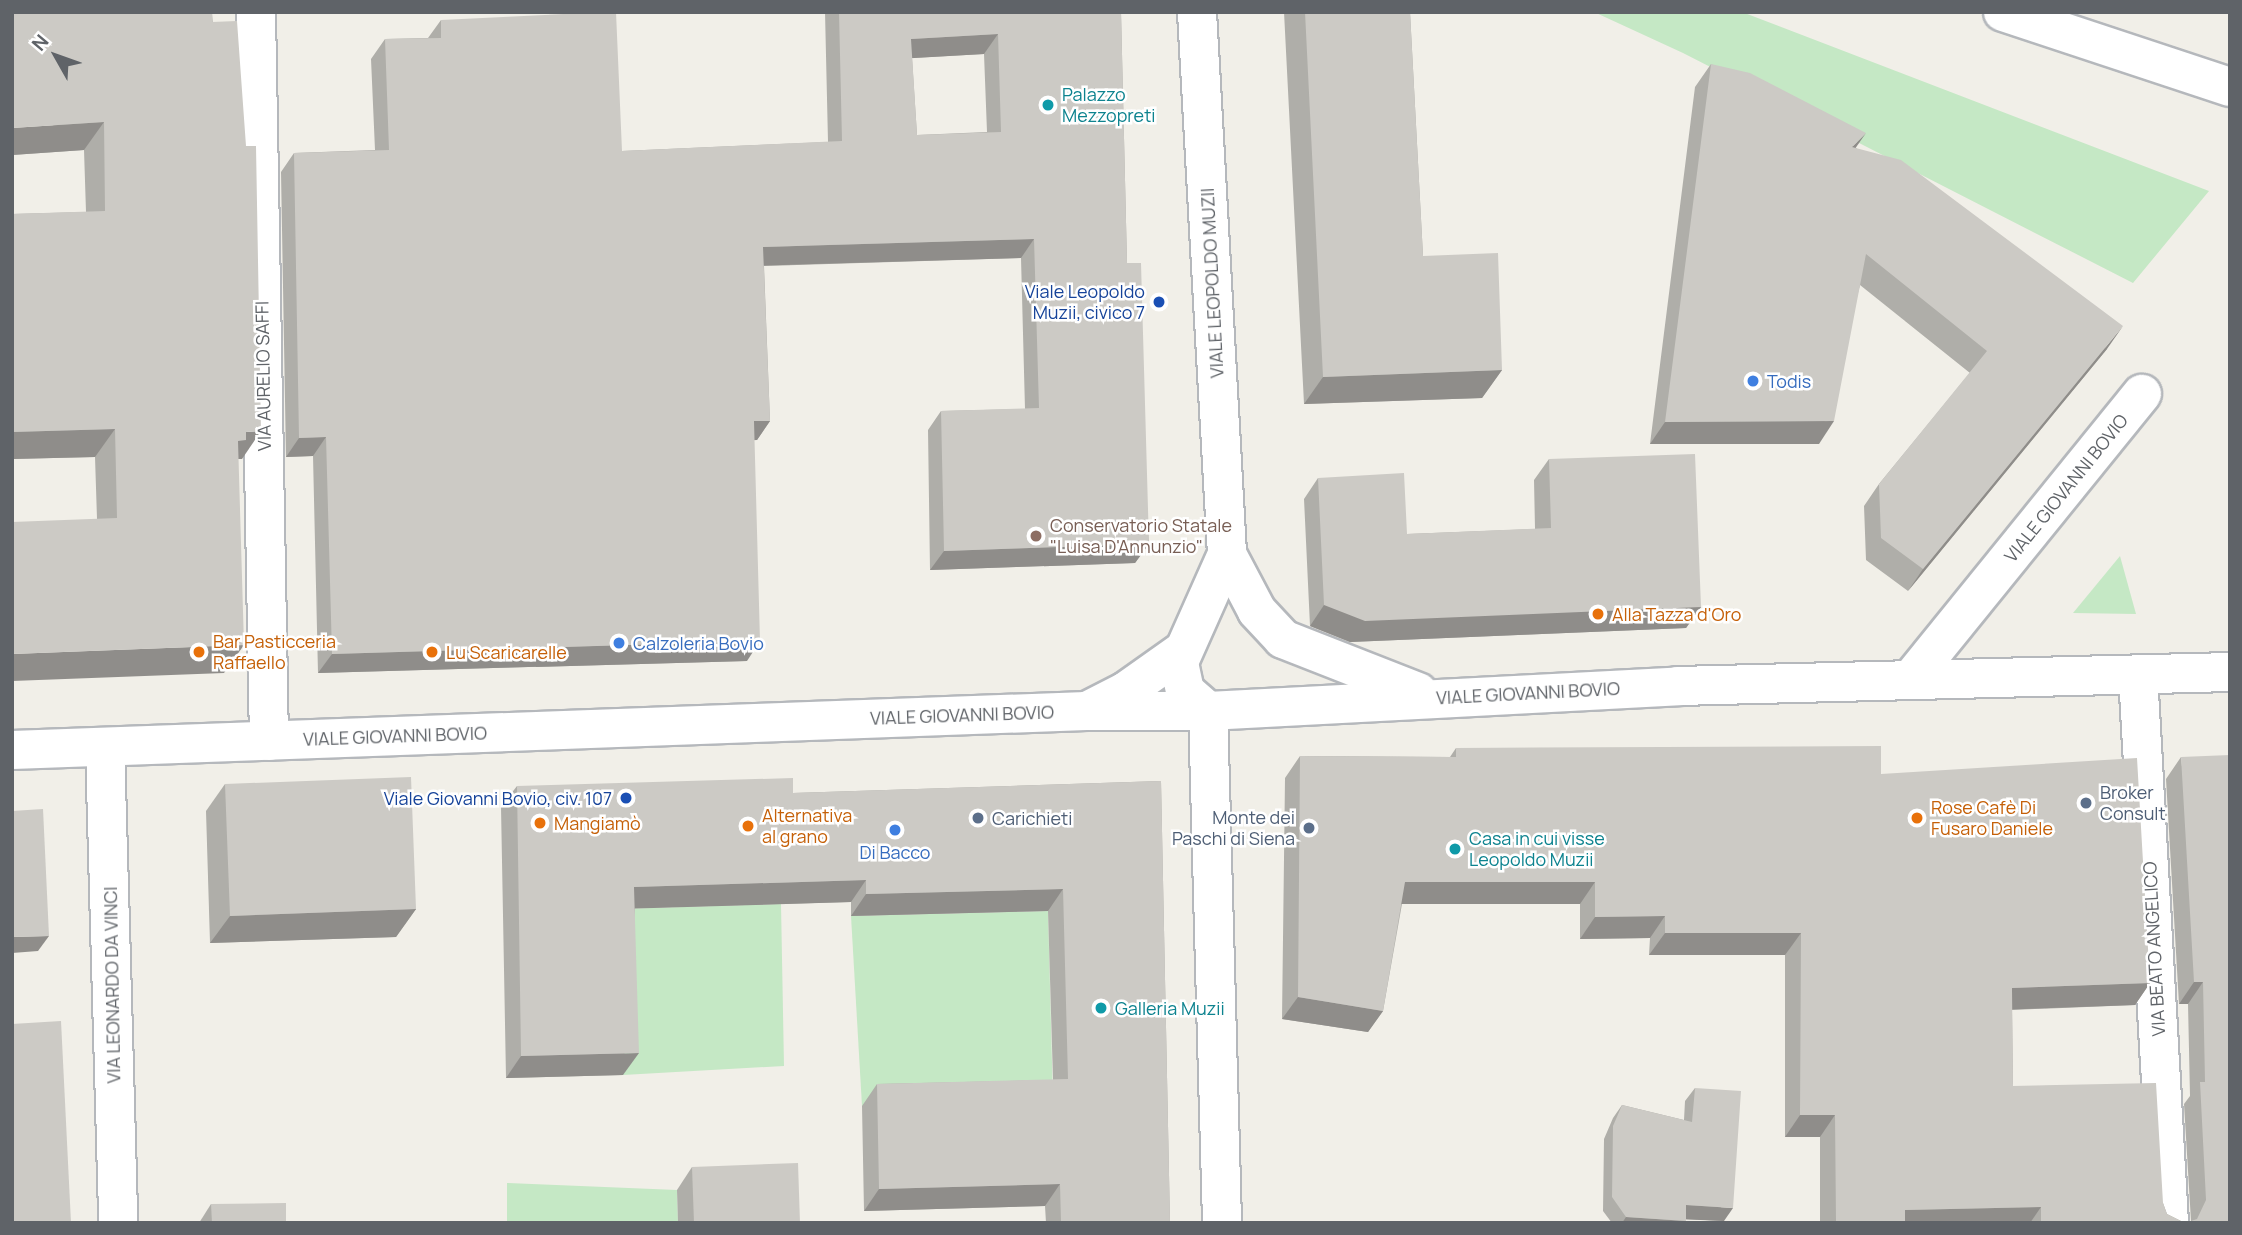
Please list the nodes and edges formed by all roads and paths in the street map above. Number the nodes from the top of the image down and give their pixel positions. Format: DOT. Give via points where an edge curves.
graph roads {
  1 [pos="256,12"];
  2 [pos="1197,12"];
  3 [pos="2003,12"];
  4 [pos="2230,88"];
  5 [pos="2142,394"];
  6 [pos="1227,554"];
  7 [pos="1181,652"];
  8 [pos="2230,672"];
  9 [pos="2138,676"];
  10 [pos="1911,678"];
  11 [pos="1434,698"];
  12 [pos="1086,711"];
  13 [pos="1208,711"];
  14 [pos="269,741"];
  15 [pos="105,747"];
  16 [pos="12,750"];
  17 [pos="118,1223"];
  18 [pos="1222,1223"];
  19 [pos="2169,1223"];
  1 -- 14 [label="main road, VIA AURELIO SAFFI"];
  2 -- 6 [label="main road, VIALE LEOPOLDO MUZII"];
  3 -- 4 [label="main road"];
  5 -- 10 [label="main road, VIALE GIOVANNI BOVIO"];
  6 -- 7 [label="main road, VIALE LEOPOLDO MUZII"];
  6 -- 11 [label="main road, VIALE LEOPOLDO MUZII" via="1258,611 1283,639"];
  7 -- 12 [label="main road, VIALE LEOPOLDO MUZII" via="1126,691"];
  7 -- 13 [label="main road, VIALE LEOPOLDO MUZII" via="1179,672 1185,691"];
  8 -- 9 [label="main road, VIALE GIOVANNI BOVIO"];
  9 -- 10 [label="main road, VIALE GIOVANNI BOVIO"];
  9 -- 19 [label="main road, VIA BEATO ANGELICO"];
  10 -- 11 [label="main road, VIALE GIOVANNI BOVIO"];
  11 -- 13 [label="main road, VIALE GIOVANNI BOVIO"];
  12 -- 13 [label="main road, VIALE GIOVANNI BOVIO"];
  12 -- 14 [label="main road, VIALE GIOVANNI BOVIO"];
  13 -- 18 [label="main road"];
  14 -- 15 [label="main road, VIALE GIOVANNI BOVIO"];
  15 -- 16 [label="main road, VIALE GIOVANNI BOVIO"];
  15 -- 17 [label="main road, VIA LEONARDO DA VINCI"];
}
